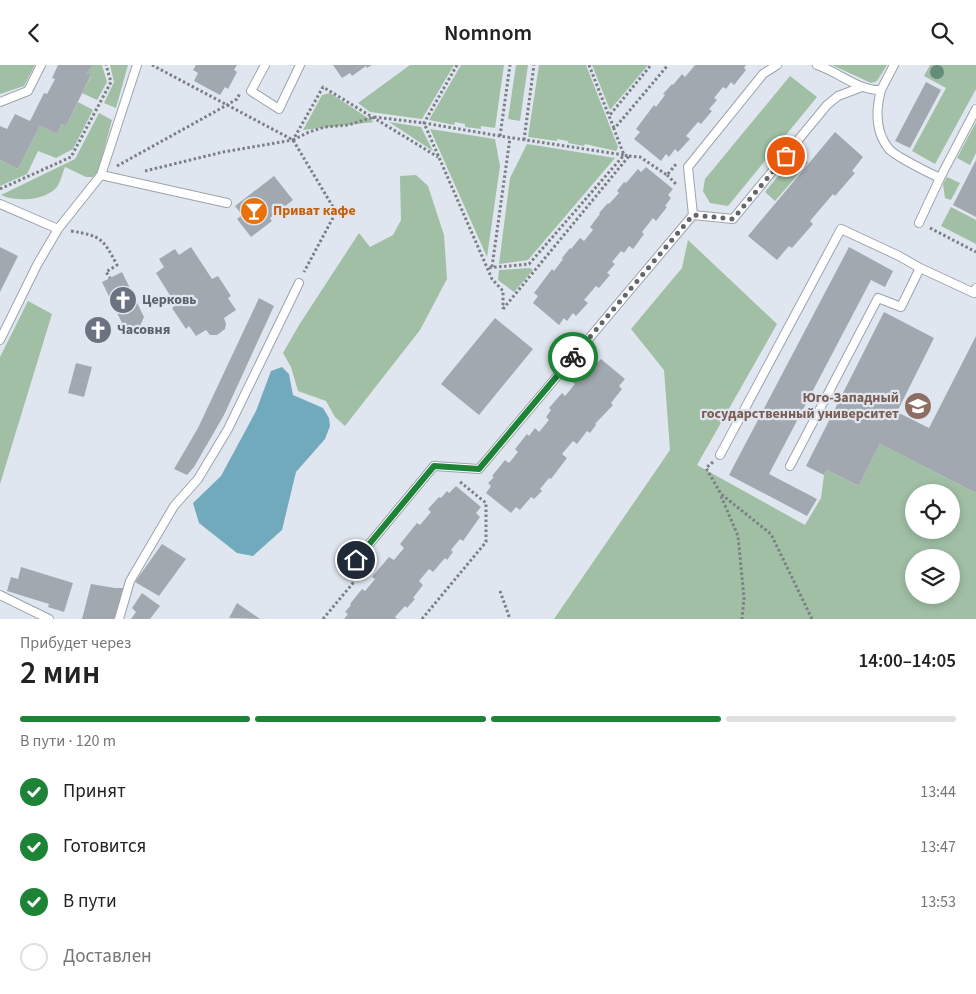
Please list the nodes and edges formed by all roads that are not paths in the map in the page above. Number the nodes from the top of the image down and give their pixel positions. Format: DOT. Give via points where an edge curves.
graph roads {
  1 [pos="41,65"];
  2 [pos="137,65"];
  3 [pos="265,65"];
  4 [pos="300,65"];
  5 [pos="777,65"];
  6 [pos="817,65"];
  7 [pos="894,65"];
  8 [pos="862,87"];
  9 [pos="881,90"];
  10 [pos="0,102"];
  11 [pos="976,109"];
  12 [pos="102,175"];
  13 [pos="940,178"];
  14 [pos="227,203"];
  15 [pos="0,204"];
  16 [pos="693,215"];
  17 [pos="919,223"];
  18 [pos="58,229"];
  19 [pos="920,268"];
  20 [pos="298,283"];
  21 [pos="976,288"];
  22 [pos="0,340"];
  23 [pos="720,455"];
  24 [pos="790,465"];
  25 [pos="356,560"];
  26 [pos="0,595"];
  27 [pos="49,619"];
  28 [pos="118,619"];
  1 -- 10 [label="lane" via="28,91"];
  2 -- 12 [label="lane"];
  3 -- 4 [label="lane" via="250,91 278,109"];
  5 -- 16 [label="lane" via="763,74 688,167"];
  6 -- 8 [label="lane"];
  7 -- 9 [label="lane"];
  8 -- 9 [label="lane"];
  8 -- 16 [label="lane" via="827,105 733,219"];
  9 -- 13 [label="lane" via="876,107 880,134 890,150"];
  11 -- 13 [label="lane"];
  12 -- 14 [label="lane"];
  12 -- 18 [label="lane"];
  13 -- 17 [label="lane"];
  15 -- 18 [label="lane"];
  16 -- 25 [label="lane" via="479,469 434,466"];
  18 -- 22 [label="lane"];
  19 -- 21 [label="lane" via="974,293"];
  19 -- 23 [label="lane" via="842,229"];
  19 -- 24 [label="lane" via="901,307 878,298"];
  20 -- 28 [label="lane" via="228,429 198,479 174,506 130,581"];
  26 -- 27 [label="lane"];
}
